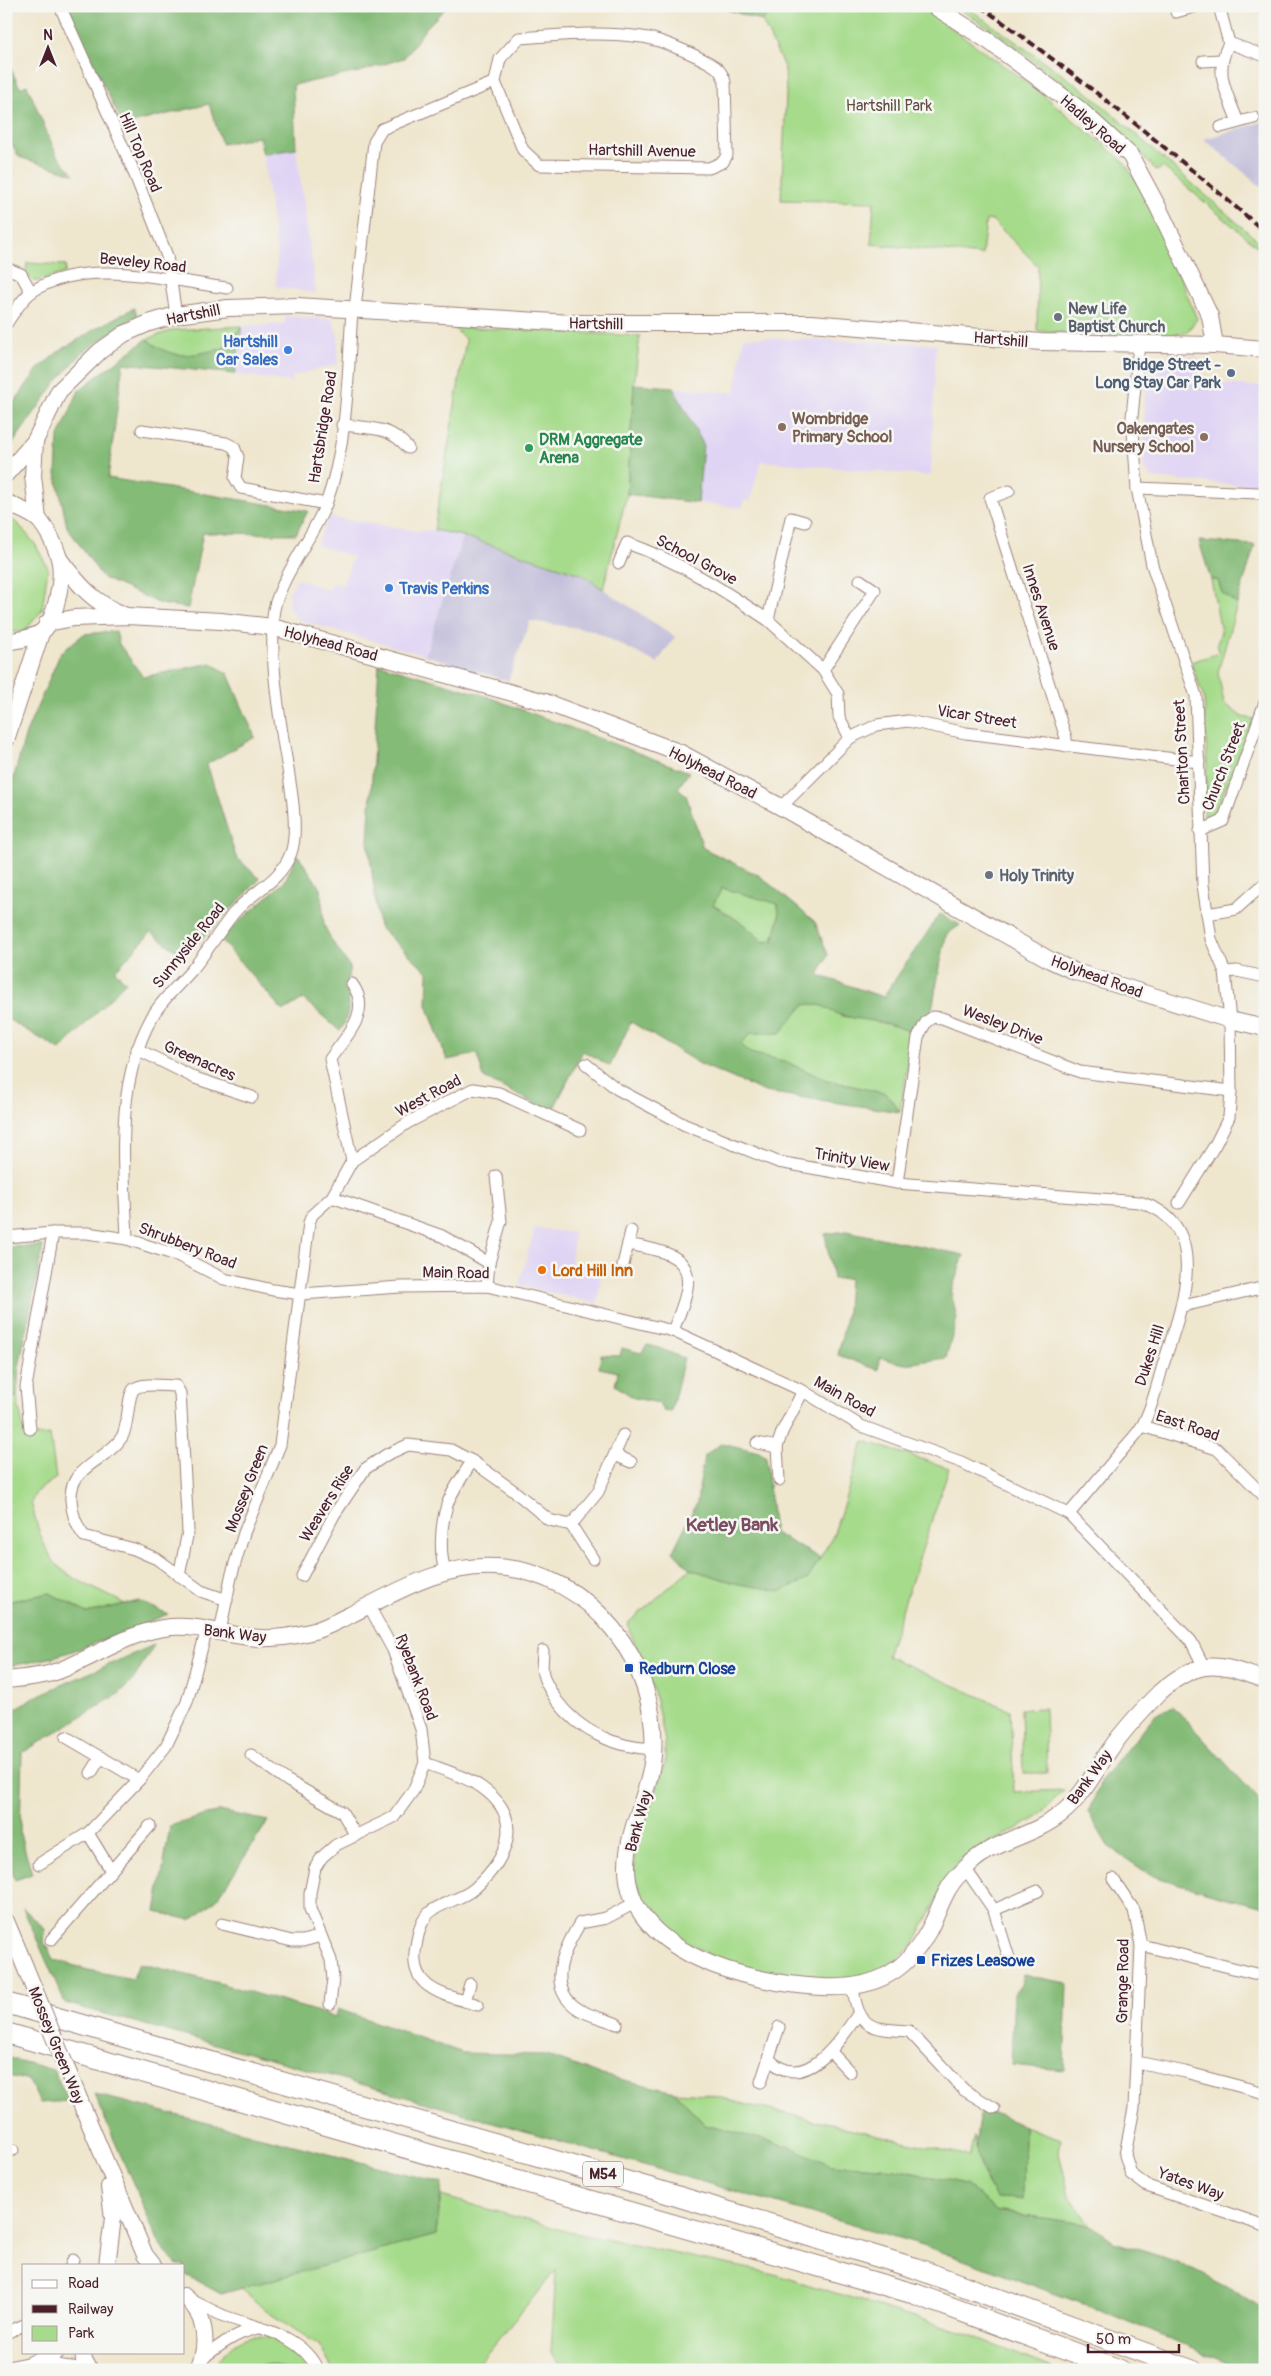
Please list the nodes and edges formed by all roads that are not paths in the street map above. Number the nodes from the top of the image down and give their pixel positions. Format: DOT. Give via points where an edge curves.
graph roads {
  1 [pos="60,6"];
  2 [pos="934,6"];
  3 [pos="1197,6"];
  4 [pos="1219,6"];
  5 [pos="1176,12"];
  6 [pos="1229,43"];
  7 [pos="1265,56"];
  8 [pos="1221,60"];
  9 [pos="1203,61"];
  10 [pos="495,82"];
  11 [pos="1254,118"];
  12 [pos="1238,122"];
  13 [pos="1221,127"];
  14 [pos="6,268"];
  15 [pos="172,280"];
  16 [pos="226,288"];
  17 [pos="30,292"];
  18 [pos="353,309"];
  19 [pos="176,315"];
  20 [pos="6,324"];
  21 [pos="1139,344"];
  22 [pos="1215,345"];
  23 [pos="1265,349"];
  24 [pos="342,425"];
  25 [pos="142,430"];
  26 [pos="35,441"];
  27 [pos="408,448"];
  28 [pos="6,474"];
  29 [pos="1137,488"];
  30 [pos="1009,491"];
  31 [pos="1265,496"];
  32 [pos="6,502"];
  33 [pos="326,504"];
  34 [pos="38,519"];
  35 [pos="805,522"];
  36 [pos="60,560"];
  37 [pos="619,563"];
  38 [pos="860,580"];
  39 [pos="127,616"];
  40 [pos="768,620"];
  41 [pos="272,627"];
  42 [pos="44,628"];
  43 [pos="6,642"];
  44 [pos="822,670"];
  45 [pos="1265,702"];
  46 [pos="850,738"];
  47 [pos="6,740"];
  48 [pos="1066,746"];
  49 [pos="1199,762"];
  50 [pos="782,807"];
  51 [pos="1200,831"];
  52 [pos="1265,884"];
  53 [pos="1207,914"];
  54 [pos="1225,972"];
  55 [pos="1265,977"];
  56 [pos="352,984"];
  57 [pos="1230,1020"];
  58 [pos="1265,1028"];
  59 [pos="137,1049"];
  60 [pos="586,1064"];
  61 [pos="1232,1091"];
  62 [pos="252,1098"];
  63 [pos="580,1130"];
  64 [pos="352,1161"];
  65 [pos="496,1176"];
  66 [pos="897,1183"];
  67 [pos="332,1197"];
  68 [pos="1139,1202"];
  69 [pos="1179,1203"];
  70 [pos="631,1231"];
  71 [pos="53,1233"];
  72 [pos="6,1237"];
  73 [pos="127,1239"];
  74 [pos="628,1244"];
  75 [pos="489,1263"];
  76 [pos="623,1265"];
  77 [pos="487,1286"];
  78 [pos="400,1287"];
  79 [pos="1265,1287"];
  80 [pos="301,1294"];
  81 [pos="1182,1306"];
  82 [pos="673,1331"];
  83 [pos="803,1390"];
  84 [pos="1142,1426"];
  85 [pos="30,1429"];
  86 [pos="623,1435"];
  87 [pos="757,1443"];
  88 [pos="777,1448"];
  89 [pos="615,1455"];
  90 [pos="472,1461"];
  91 [pos="631,1462"];
  92 [pos="779,1480"];
  93 [pos="1265,1497"];
  94 [pos="1070,1514"];
  95 [pos="571,1525"];
  96 [pos="593,1558"];
  97 [pos="446,1571"];
  98 [pos="180,1576"];
  99 [pos="302,1576"];
  100 [pos="227,1600"];
  101 [pos="369,1606"];
  102 [pos="214,1630"];
  103 [pos="543,1651"];
  104 [pos="1204,1667"];
  105 [pos="6,1680"];
  106 [pos="1265,1680"];
  107 [pos="66,1737"];
  108 [pos="653,1749"];
  109 [pos="251,1755"];
  110 [pos="101,1757"];
  111 [pos="425,1763"];
  112 [pos="91,1773"];
  113 [pos="140,1780"];
  114 [pos="150,1826"];
  115 [pos="88,1833"];
  116 [pos="356,1836"];
  117 [pos="39,1864"];
  118 [pos="965,1868"];
  119 [pos="110,1869"];
  120 [pos="1113,1879"];
  121 [pos="1038,1891"];
  122 [pos="633,1904"];
  123 [pos="994,1910"];
  124 [pos="574,1913"];
  125 [pos="6,1921"];
  126 [pos="580,1923"];
  127 [pos="222,1924"];
  128 [pos="321,1936"];
  129 [pos="51,1940"];
  130 [pos="1141,1945"];
  131 [pos="1010,1961"];
  132 [pos="1265,1976"];
  133 [pos="470,1984"];
  134 [pos="853,1987"];
  135 [pos="465,2001"];
  136 [pos="6,2003"];
  137 [pos="330,2004"];
  138 [pos="478,2005"];
  139 [pos="858,2014"];
  140 [pos="617,2024"];
  141 [pos="779,2027"];
  142 [pos="6,2034"];
  143 [pos="831,2052"];
  144 [pos="768,2058"];
  145 [pos="1137,2062"];
  146 [pos="850,2072"];
  147 [pos="761,2082"];
  148 [pos="1265,2093"];
  149 [pos="994,2108"];
  150 [pos="107,2170"];
  151 [pos="1265,2226"];
  152 [pos="107,2264"];
  153 [pos="152,2264"];
  154 [pos="185,2297"];
  155 [pos="22,2326"];
  156 [pos="259,2328"];
  157 [pos="6,2334"];
  158 [pos="52,2354"];
  159 [pos="83,2354"];
  160 [pos="200,2364"];
  161 [pos="30,2365"];
  162 [pos="1119,2369"];
  163 [pos="6,2370"];
  164 [pos="75,2370"];
  165 [pos="90,2370"];
  166 [pos="318,2370"];
  167 [pos="1191,2370"];
  1 -- 15 [label="street, Hill Top Road" via="131,165 167,256"];
  2 -- 22 [label="street, Hadley Road" via="990,42 1064,98 1130,155 1210,316"];
  3 -- 5 [label="street"];
  4 -- 6 [label="street"];
  6 -- 7 [label="street"];
  6 -- 8 [label="street"];
  8 -- 9 [label="street"];
  8 -- 12 [label="street" via="1222,77"];
  10 -- 10 [label="street, Hartshill Avenue" via="500,59 519,38 577,34 643,37 689,53 717,66 723,73 727,154 723,162 709,168 539,165 523,150"];
  10 -- 18 [label="street" via="382,129 374,142"];
  11 -- 12 [label="street"];
  12 -- 13 [label="street"];
  14 -- 17 [label="street" via="21,274"];
  15 -- 16 [label="street, Beveley Road"];
  15 -- 17 [label="street, Beveley Road" via="109,272 75,274"];
  15 -- 19 [label="street, Hill Top Road"];
  17 -- 20 [label="street, Beveley Road"];
  18 -- 19 [label="street, Hartshill" via="249,306"];
  18 -- 21 [label="street, Hartshill" via="535,322 811,323 1041,342"];
  18 -- 24 [label="street, Hartsbridge Road"];
  19 -- 26 [label="street, Hartshill" via="124,334 100,351 59,391"];
  21 -- 22 [label="street, Hartshill"];
  21 -- 29 [label="street, Charlton Street" via="1132,416"];
  22 -- 23 [label="street, Hartshill"];
  24 -- 27 [label="street" via="395,434"];
  24 -- 33 [label="street, Hartsbridge Road"];
  25 -- 33 [label="street" via="226,443 234,447 238,457 234,478 241,488"];
  26 -- 28 [label="street, Hartshill"];
  26 -- 34 [label="street, Hartshill" via="33,476"];
  29 -- 31 [label="street" via="1185,488"];
  29 -- 49 [label="street, Charlton Street" via="1152,565 1196,696"];
  30 -- 48 [label="street, Innes Avenue" via="990,498"];
  32 -- 34 [label="street"];
  33 -- 41 [label="street, Hartsbridge Road" via="282,588 273,612"];
  34 -- 36 [label="street" via="50,535"];
  35 -- 40 [label="street" via="791,518"];
  36 -- 39 [label="street, Holyhead Road" via="81,588 105,608"];
  36 -- 42 [label="street" via="59,594 54,612"];
  37 -- 40 [label="street, School Grove" via="626,542 648,550 708,580"];
  38 -- 44 [label="street" via="875,590"];
  39 -- 41 [label="street, Holyhead Road"];
  39 -- 42 [label="street, Holyhead Road" via="74,618"];
  40 -- 44 [label="street, School Grove"];
  41 -- 50 [label="street, Holyhead Road" via="545,702 681,754"];
  41 -- 59 [label="street, Sunnyside Road" via="275,679 294,829 291,853 276,878 235,911 162,1002"];
  42 -- 43 [label="street, Holyhead Road" via="23,639"];
  42 -- 47 [label="street"];
  44 -- 46 [label="street, School Grove" via="838,694 839,717"];
  45 -- 51 [label="street, Church Street" via="1223,821"];
  46 -- 48 [label="street, Vicar Street" via="878,725 908,720 966,733"];
  46 -- 50 [label="street, Vicar Street"];
  48 -- 49 [label="street, Vicar Street"];
  49 -- 51 [label="street, Charlton Street"];
  50 -- 57 [label="street, Holyhead Road" via="1050,960 1076,972"];
  51 -- 53 [label="street, Charlton Street"];
  52 -- 53 [label="street" via="1236,909"];
  53 -- 54 [label="street, Charlton Street" via="1211,939"];
  54 -- 55 [label="street"];
  54 -- 57 [label="street, Charlton Street"];
  56 -- 64 [label="street" via="360,995 359,1017 330,1059"];
  57 -- 58 [label="street, Holyhead Road"];
  57 -- 61 [label="street"];
  59 -- 62 [label="street, Greenacres" via="194,1078"];
  59 -- 73 [label="street, Sunnyside Road" via="130,1072 125,1113 123,1156"];
  60 -- 66 [label="street, Trinity View" via="617,1089 685,1125 778,1162"];
  61 -- 66 [label="street, Wesley Drive" via="1080,1072 933,1017 926,1022 918,1037"];
  61 -- 69 [label="street" via="1224,1129"];
  63 -- 64 [label="street, West Road" via="499,1093 473,1089 409,1122"];
  64 -- 67 [label="street, West Road"];
  65 -- 75 [label="street" via="501,1221"];
  66 -- 68 [label="street, Trinity View"];
  67 -- 75 [label="street" via="442,1236"];
  67 -- 80 [label="street, West Road" via="312,1215 309,1223"];
  68 -- 81 [label="street, Dukes Hill" via="1154,1206 1165,1215 1185,1249 1187,1265"];
  70 -- 74 [label="street"];
  71 -- 72 [label="street, Shrubbery Road"];
  71 -- 73 [label="street, Shrubbery Road" via="87,1233"];
  71 -- 85 [label="street" via="26,1387"];
  73 -- 80 [label="street, Shrubbery Road" via="179,1256 224,1278"];
  74 -- 76 [label="street"];
  74 -- 82 [label="street" via="670,1255 687,1272 689,1281"];
  75 -- 77 [label="street"];
  77 -- 78 [label="street, Main Road"];
  77 -- 82 [label="street, Main Road"];
  78 -- 80 [label="street, Shrubbery Road"];
  79 -- 81 [label="street"];
  80 -- 100 [label="street, Mossey Green" via="280,1445 244,1533"];
  81 -- 84 [label="street, Dukes Hill"];
  82 -- 83 [label="street, Main Road"];
  83 -- 88 [label="street"];
  83 -- 94 [label="street, Main Road" via="861,1426 970,1466"];
  84 -- 93 [label="street, East Road" via="1217,1449"];
  84 -- 94 [label="street, Dukes Hill"];
  86 -- 89 [label="street"];
  87 -- 88 [label="street"];
  88 -- 92 [label="street"];
  89 -- 91 [label="street"];
  89 -- 95 [label="street" via="598,1492"];
  90 -- 95 [label="street, Weavers Rise" via="549,1520"];
  90 -- 97 [label="street" via="447,1504 442,1533"];
  90 -- 99 [label="street, Weavers Rise" via="451,1450 408,1445 365,1469 334,1515"];
  94 -- 104 [label="street, Main Road" via="1192,1641"];
  95 -- 96 [label="street"];
  97 -- 101 [label="street, Bank Way" via="412,1583"];
  97 -- 108 [label="street, Bank Way" via="496,1566 517,1569 572,1591 602,1616 618,1633 638,1667 652,1719"];
  98 -- 98 [label="street" via="157,1559 134,1549 84,1536 72,1510 71,1489 75,1479 123,1436 132,1392 136,1387 176,1386 182,1405 188,1531"];
  98 -- 100 [label="street" via="201,1591"];
  100 -- 102 [label="street, Mossey Green"];
  101 -- 102 [label="street, Bank Way" via="311,1632 269,1638"];
  101 -- 111 [label="street, Ryebank Road" via="393,1650 421,1729"];
  102 -- 105 [label="street, Bank Way" via="173,1627 141,1633 53,1673"];
  102 -- 113 [label="street, Mossey Green" via="187,1702 166,1746"];
  103 -- 108 [label="street" via="542,1674 549,1689 576,1723 599,1737"];
  104 -- 106 [label="street, Bank Way" via="1227,1668"];
  104 -- 118 [label="street, Bank Way" via="1167,1686 1139,1712 1065,1811 1035,1832 986,1851"];
  107 -- 110 [label="street"];
  108 -- 122 [label="street, Bank Way" via="650,1776 628,1856"];
  109 -- 116 [label="street" via="342,1812"];
  110 -- 112 [label="street"];
  110 -- 113 [label="street"];
  111 -- 116 [label="street, Ryebank Road" via="413,1791 394,1817"];
  111 -- 135 [label="street" via="481,1787 501,1807 509,1834 502,1857 474,1889 429,1913 420,1927 414,1953 418,1977 434,1991"];
  113 -- 115 [label="street, Mossey Green"];
  114 -- 119 [label="street"];
  115 -- 117 [label="street, Mossey Green"];
  115 -- 119 [label="street"];
  116 -- 128 [label="street, Ryebank Road" via="336,1844 315,1868 310,1908"];
  118 -- 123 [label="street"];
  118 -- 134 [label="street, Bank Way" via="952,1882 928,1934 906,1962 884,1977"];
  119 -- 129 [label="street"];
  120 -- 130 [label="street, Grange Road" via="1134,1910"];
  121 -- 123 [label="street"];
  122 -- 126 [label="street" via="606,1918"];
  122 -- 134 [label="street, Bank Way" via="662,1936 702,1961 786,1983 821,1988"];
  123 -- 131 [label="street"];
  124 -- 126 [label="street"];
  125 -- 150 [label="street, Mossey Green Way, bridge"];
  126 -- 140 [label="street" via="560,1963 564,1995 580,2010"];
  127 -- 128 [label="street" via="292,1941 303,1942"];
  128 -- 137 [label="street, Ryebank Road" via="331,1960"];
  130 -- 132 [label="street"];
  130 -- 145 [label="street, Grange Road"];
  133 -- 135 [label="street"];
  134 -- 139 [label="street"];
  135 -- 138 [label="street"];
  136 -- 167 [label="highway, M54" via="650,2188 915,2268"];
  139 -- 143 [label="street"];
  139 -- 149 [label="street" via="868,2025 877,2028 909,2031 964,2090"];
  141 -- 144 [label="street"];
  142 -- 162 [label="highway, M54" via="915,2294"];
  143 -- 144 [label="street" via="803,2069 789,2070 776,2066"];
  143 -- 146 [label="street"];
  144 -- 147 [label="street"];
  145 -- 148 [label="street"];
  145 -- 151 [label="street, Yates Way" via="1134,2108 1125,2155 1131,2174 1147,2186"];
  150 -- 152 [label="street, Mossey Green Way" via="113,2218"];
  150 -- 153 [label="street, Mossey Green Way" via="145,2255"];
  154 -- 156 [label="street"];
  154 -- 160 [label="street" via="199,2314 205,2332"];
  155 -- 157 [label="street"];
  156 -- 160 [label="street" via="229,2338"];
  156 -- 166 [label="street" via="282,2335 302,2347"];
  158 -- 161 [label="street"];
  159 -- 165 [label="street"];
  161 -- 163 [label="street"];
  161 -- 164 [label="street"];
}
